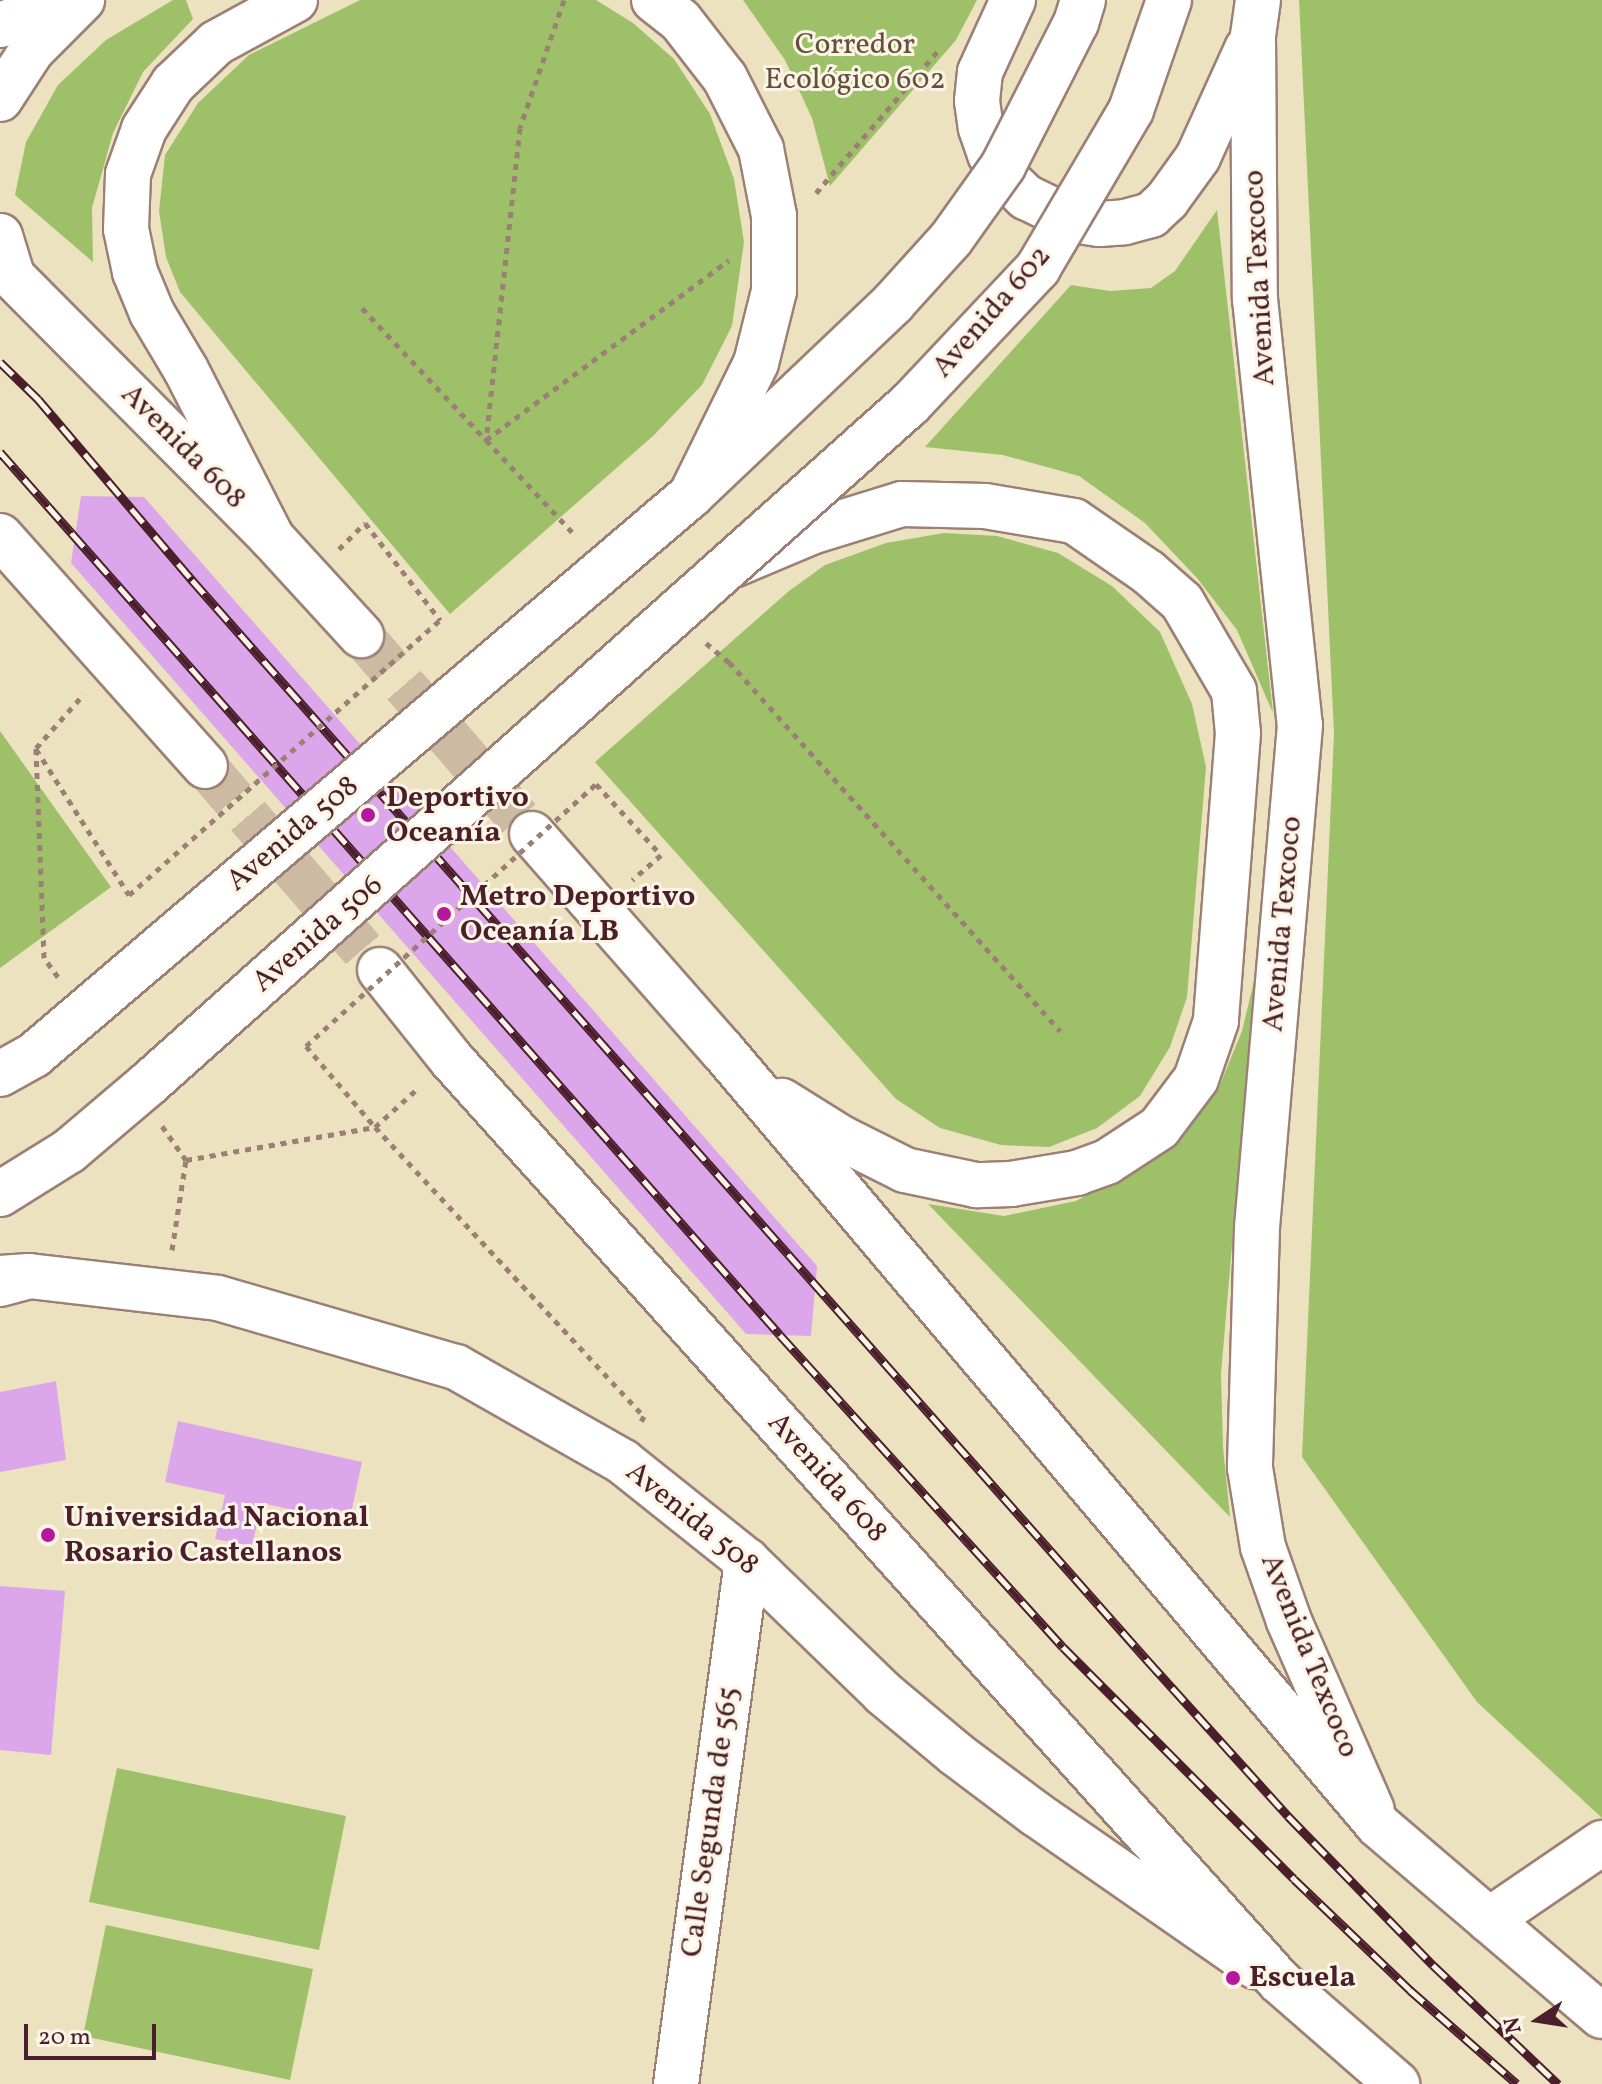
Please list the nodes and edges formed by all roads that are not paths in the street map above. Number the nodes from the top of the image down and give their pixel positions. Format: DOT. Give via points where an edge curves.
graph roads {
  1 [pos="69,0"];
  2 [pos="82,0"];
  3 [pos="295,0"];
  4 [pos="654,0"];
  5 [pos="1013,0"];
  6 [pos="1083,0"];
  7 [pos="1169,0"];
  8 [pos="1255,18"];
  9 [pos="0,25"];
  10 [pos="0,99"];
  11 [pos="4,258"];
  12 [pos="691,495"];
  13 [pos="272,538"];
  14 [pos="8,551"];
  15 [pos="733,565"];
  16 [pos="361,635"];
  17 [pos="205,766"];
  18 [pos="532,834"];
  19 [pos="380,970"];
  20 [pos="722,1050"];
  21 [pos="0,1074"];
  22 [pos="0,1194"];
  23 [pos="10,1279"];
  24 [pos="747,1561"];
  25 [pos="1378,1825"];
  26 [pos="1602,1843"];
  27 [pos="1489,1920"];
  28 [pos="1279,1981"];
  29 [pos="1602,2016"];
  30 [pos="676,2084"];
  31 [pos="1397,2084"];
  1 -- 9 [label="main road"];
  2 -- 10 [label="main road" via="32,50"];
  3 -- 13 [label="main road" via="216,43 173,84 144,129 128,174 126,229 135,272"];
  4 -- 12 [label="main road, bridge" via="680,20 725,78 761,149 774,216 774,291 756,363"];
  5 -- 8 [label="main road" via="980,72 977,101 990,154 1026,197 1048,211 1099,224 1151,215 1167,200 1198,157"];
  6 -- 12 [label="main road, bridge" via="1003,166 951,239 893,303"];
  7 -- 15 [label="main road, Avenida 602, bridge" via="1131,110 1038,268 910,404"];
  8 -- 25 [label="main road, Avenida Texcoco" via="1255,299 1300,725 1257,1228 1250,1468 1263,1547 1289,1621"];
  11 -- 13 [label="main road, Avenida 608"];
  12 -- 21 [label="main road, Avenida 508, bridge" via="34,1055"];
  13 -- 16 [label="main road, Avenida 608"];
  14 -- 17 [label="main road"];
  15 -- 20 [label="main road" via="811,532 902,504 985,506 1074,521 1182,602 1234,691 1238,733 1216,1021 1196,1079 1159,1128 1134,1147 1077,1173 1011,1184 976,1185 905,1170 810,1121"];
  15 -- 22 [label="main road, Avenida 506, bridge" via="148,1084 69,1151"];
  18 -- 20 [label="main road"];
  19 -- 28 [label="main road, Avenida 608" via="451,1059"];
  20 -- 25 [label="main road"];
  23 -- 24 [label="main road, Avenida 508" via="218,1298 456,1367 623,1462"];
  24 -- 28 [label="main road, Avenida 508" via="836,1650 956,1754"];
  24 -- 30 [label="main road, Calle Segunda de 565"];
  25 -- 27 [label="main road"];
  26 -- 27 [label="main road"];
  27 -- 29 [label="main road"];
  28 -- 31 [label="main road"];
}
